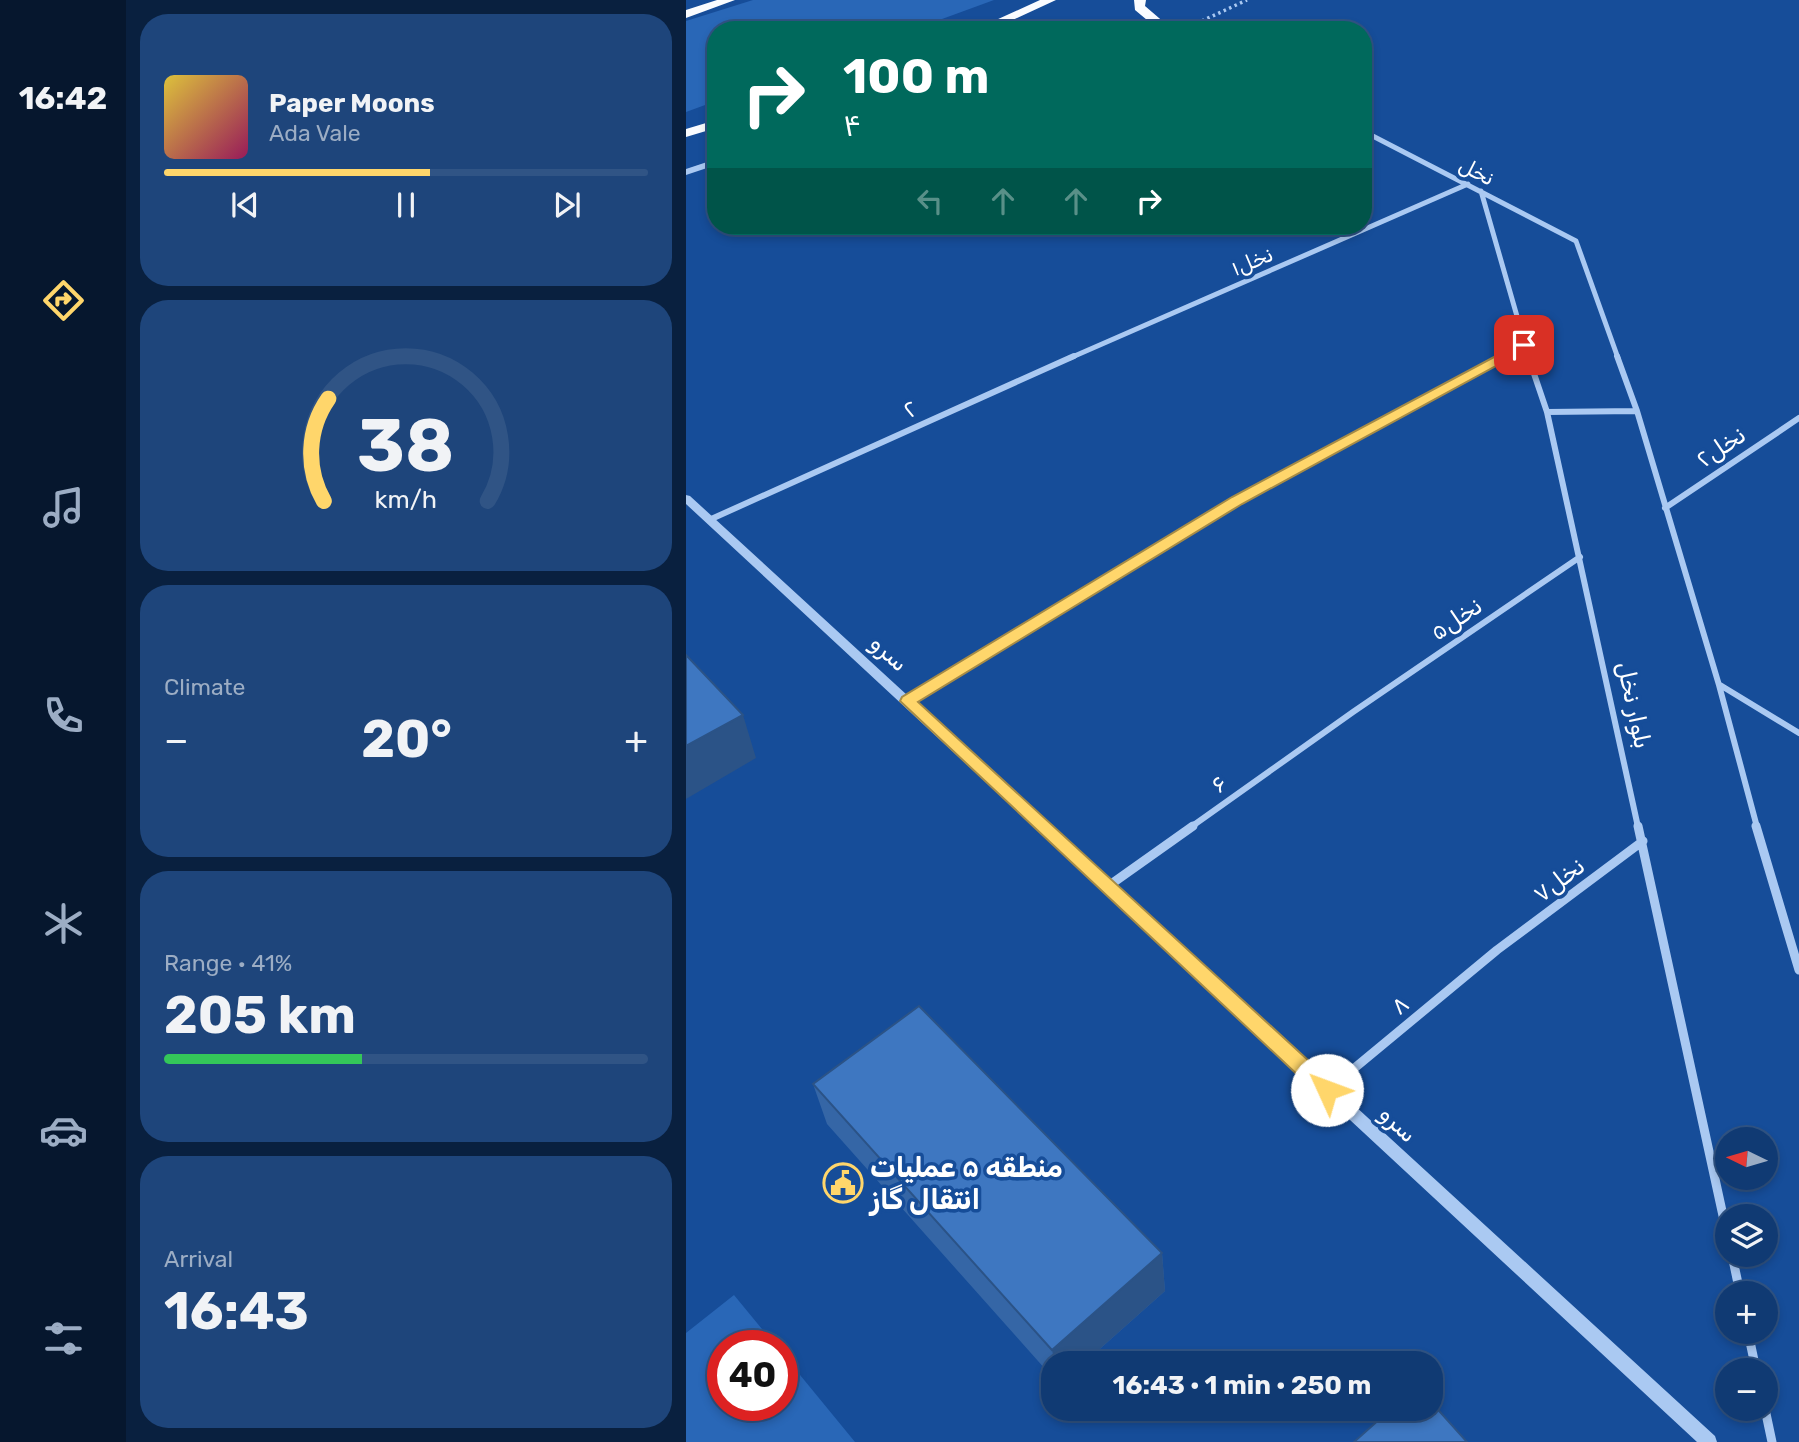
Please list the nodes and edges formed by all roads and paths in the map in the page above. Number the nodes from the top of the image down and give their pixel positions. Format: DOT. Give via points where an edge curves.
graph roads {
  1 [pos="729,0"];
  2 [pos="1051,0"];
  3 [pos="1140,0"];
  4 [pos="1247,0"];
  5 [pos="686,14"];
  6 [pos="1001,21"];
  7 [pos="1156,21"];
  8 [pos="1202,21"];
  9 [pos="707,127"];
  10 [pos="690,133"];
  11 [pos="1372,136"];
  12 [pos="707,165"];
  13 [pos="686,172"];
  14 [pos="1468,184"];
  15 [pos="1481,191"];
  16 [pos="1372,226"];
  17 [pos="1351,235"];
  18 [pos="1126,333"];
  19 [pos="1524,345"];
  20 [pos="1637,411"];
  21 [pos="1547,412"];
  22 [pos="1799,418"];
  23 [pos="686,498"];
  24 [pos="1665,508"];
  25 [pos="709,520"];
  26 [pos="1580,557"];
  27 [pos="1719,685"];
  28 [pos="908,701"];
  29 [pos="1353,712"];
  30 [pos="1799,733"];
  31 [pos="1643,841"];
  32 [pos="1107,887"];
  33 [pos="1497,950"];
  34 [pos="1799,970"];
  35 [pos="1327,1090"];
  36 [pos="1721,1204"];
  37 [pos="1768,1421"];
  38 [pos="1709,1442"];
  39 [pos="1772,1442"];
  1 -- 5 [label="highway"];
  2 -- 6 [label="highway"];
  3 -- 7 [label="highway" via="1139,7"];
  4 -- 8 [label="path"];
  9 -- 10 [label="highway"];
  11 -- 14 [label="street, نخل"];
  12 -- 13 [label="street"];
  14 -- 15 [label="street, نخل"];
  14 -- 16 [label="street, نخل۱"];
  15 -- 19 [label="street, بلوار نخل"];
  15 -- 20 [label="street, نخل" via="1576,242"];
  17 -- 18 [label="street, نخل۱"];
  18 -- 25 [label="street, ۲"];
  19 -- 21 [label="street, بلوار نخل"];
  19 -- 28 [label="street" via="1237,501"];
  20 -- 21 [label="street"];
  20 -- 24 [label="street"];
  21 -- 26 [label="street, بلوار نخل"];
  22 -- 24 [label="street, نخل۲"];
  23 -- 25 [label="street, سرو"];
  24 -- 27 [label="street"];
  25 -- 28 [label="street, سرو"];
  26 -- 29 [label="street, نخل۵"];
  26 -- 31 [label="street, بلوار نخل"];
  27 -- 30 [label="street"];
  27 -- 34 [label="street"];
  28 -- 32 [label="street, سرو"];
  29 -- 32 [label="street, ۶"];
  31 -- 33 [label="street, نخل۷"];
  31 -- 36 [label="street, بلوار نخل"];
  32 -- 35 [label="street, سرو"];
  33 -- 35 [label="street, ۸"];
  35 -- 38 [label="street, سرو"];
  37 -- 39 [label="street"];
}
